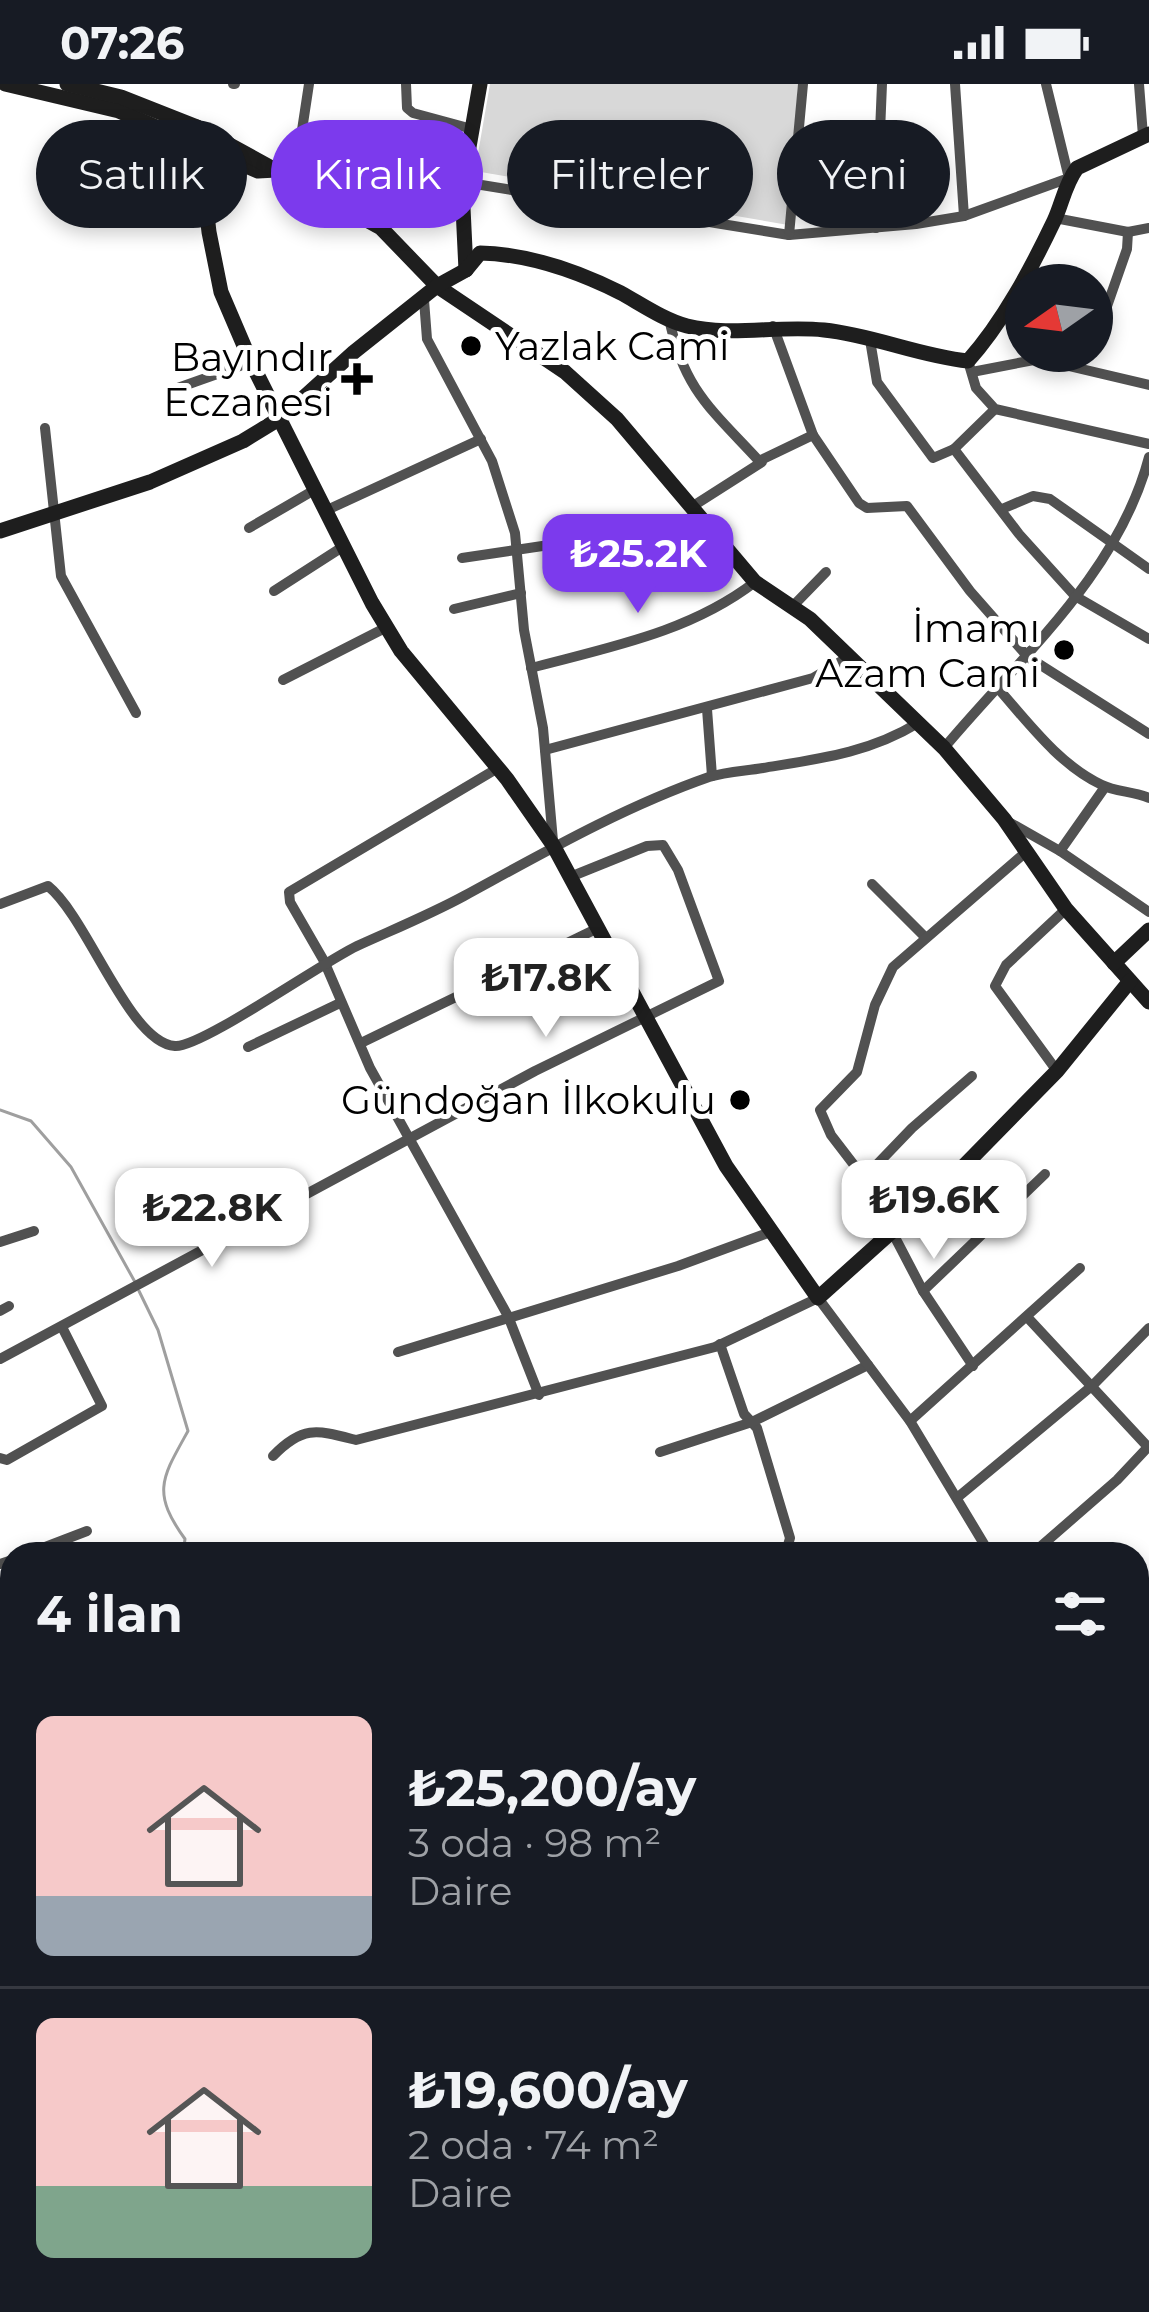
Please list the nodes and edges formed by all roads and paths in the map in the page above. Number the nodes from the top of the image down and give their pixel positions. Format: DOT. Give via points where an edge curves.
graph roads {
  1 [pos="5,84"];
  2 [pos="67,84"];
  3 [pos="309,84"];
  4 [pos="406,84"];
  5 [pos="480,84"];
  6 [pos="803,84"];
  7 [pos="882,84"];
  8 [pos="955,84"];
  9 [pos="1046,84"];
  10 [pos="1139,84"];
  11 [pos="120,97"];
  12 [pos="167,120"];
  13 [pos="304,120"];
  14 [pos="439,120"];
  15 [pos="474,120"];
  16 [pos="881,120"];
  17 [pos="1146,135"];
  18 [pos="1069,178"];
  19 [pos="483,185"];
  20 [pos="964,216"];
  21 [pos="950,218"];
  22 [pos="1055,218"];
  23 [pos="209,228"];
  24 [pos="381,228"];
  25 [pos="465,228"];
  26 [pos="877,228"];
  27 [pos="1149,228"];
  28 [pos="1128,232"];
  29 [pos="789,235"];
  30 [pos="466,270"];
  31 [pos="437,286"];
  32 [pos="1113,289"];
  33 [pos="424,300"];
  34 [pos="669,318"];
  35 [pos="773,326"];
  36 [pos="870,340"];
  37 [pos="251,362"];
  38 [pos="1005,363"];
  39 [pos="970,367"];
  40 [pos="1100,372"];
  41 [pos="1149,385"];
  42 [pos="172,391"];
  43 [pos="995,409"];
  44 [pos="282,417"];
  45 [pos="45,428"];
  46 [pos="813,435"];
  47 [pos="481,440"];
  48 [pos="1149,444"];
  49 [pos="954,449"];
  50 [pos="1149,457"];
  51 [pos="759,460"];
  52 [pos="316,489"];
  53 [pos="690,508"];
  54 [pos="1003,509"];
  55 [pos="327,510"];
  56 [pos="57,514"];
  57 [pos="249,528"];
  58 [pos="0,531"];
  59 [pos="575,541"];
  60 [pos="1111,545"];
  61 [pos="344,546"];
  62 [pos="517,549"];
  63 [pos="462,558"];
  64 [pos="1149,569"];
  65 [pos="826,572"];
  66 [pos="755,581"];
  67 [pos="274,591"];
  68 [pos="521,593"];
  69 [pos="1075,596"];
  70 [pos="793,606"];
  71 [pos="454,609"];
  72 [pos="387,627"];
  73 [pos="1149,638"];
  74 [pos="850,656"];
  75 [pos="1028,657"];
  76 [pos="531,668"];
  77 [pos="283,680"];
  78 [pos="996,686"];
  79 [pos="707,709"];
  80 [pos="136,713"];
  81 [pos="918,723"];
  82 [pos="1149,734"];
  83 [pos="944,748"];
  84 [pos="545,750"];
  85 [pos="499,768"];
  86 [pos="712,776"];
  87 [pos="1105,788"];
  88 [pos="1149,797"];
  89 [pos="1004,819"];
  90 [pos="553,844"];
  91 [pos="1060,851"];
  92 [pos="1026,852"];
  93 [pos="570,878"];
  94 [pos="872,884"];
  95 [pos="0,904"];
  96 [pos="1066,909"];
  97 [pos="1149,912"];
  98 [pos="596,929"];
  99 [pos="1149,930"];
  100 [pos="924,936"];
  101 [pos="324,961"];
  102 [pos="1114,963"];
  103 [pos="1130,981"];
  104 [pos="1149,1002"];
  105 [pos="340,1003"];
  106 [pos="646,1018"];
  107 [pos="361,1042"];
  108 [pos="248,1047"];
  109 [pos="1058,1071"];
  110 [pos="972,1076"];
  111 [pos="408,1138"];
  112 [pos="1046,1174"];
  113 [pos="864,1178"];
  114 [pos="34,1231"];
  115 [pos="773,1232"];
  116 [pos="891,1232"];
  117 [pos="0,1242"];
  118 [pos="1081,1268"];
  119 [pos="923,1291"];
  120 [pos="818,1298"];
  121 [pos="508,1316"];
  122 [pos="1028,1318"];
  123 [pos="62,1327"];
  124 [pos="1149,1328"];
  125 [pos="720,1344"];
  126 [pos="398,1352"];
  127 [pos="0,1359"];
  128 [pos="868,1365"];
  129 [pos="973,1366"];
  130 [pos="1093,1385"];
  131 [pos="539,1395"];
  132 [pos="910,1420"];
  133 [pos="752,1422"];
  134 [pos="1148,1447"];
  135 [pos="660,1452"];
  136 [pos="273,1456"];
  137 [pos="0,1458"];
  138 [pos="958,1497"];
  139 [pos="87,1531"];
  140 [pos="59,1542"];
  141 [pos="789,1542"];
  142 [pos="983,1542"];
  143 [pos="1046,1542"];
  1 -- 11 [label="street"];
  2 -- 11 [label="street"];
  3 -- 13 [label="street"];
  4 -- 14 [label="street" via="407,108"];
  5 -- 15 [label="street"];
  6 -- 29 [label="street"];
  7 -- 16 [label="street"];
  8 -- 20 [label="street"];
  9 -- 18 [label="street"];
  10 -- 17 [label="street"];
  11 -- 12 [label="street"];
  17 -- 18 [label="street"];
  18 -- 20 [label="street"];
  18 -- 22 [label="street"];
  19 -- 29 [label="street"];
  20 -- 21 [label="street"];
  22 -- 28 [label="street"];
  22 -- 39 [label="street"];
  23 -- 37 [label="street" via="221,292"];
  24 -- 31 [label="street"];
  25 -- 30 [label="street"];
  26 -- 29 [label="street"];
  27 -- 28 [label="street"];
  28 -- 32 [label="street"];
  30 -- 31 [label="street"];
  30 -- 34 [label="street" via="480,253 509,254 570,270"];
  31 -- 33 [label="street"];
  31 -- 53 [label="street" via="565,371 617,419"];
  33 -- 44 [label="street"];
  33 -- 47 [label="street" via="428,339"];
  34 -- 35 [label="street" via="723,331"];
  34 -- 51 [label="street" via="692,387"];
  35 -- 36 [label="street"];
  35 -- 46 [label="street"];
  36 -- 39 [label="street"];
  36 -- 49 [label="street" via="877,382 927,454"];
  37 -- 42 [label="street"];
  37 -- 44 [label="street"];
  38 -- 39 [label="street"];
  39 -- 43 [label="street"];
  40 -- 41 [label="street"];
  43 -- 48 [label="street"];
  43 -- 49 [label="street"];
  44 -- 52 [label="street"];
  44 -- 56 [label="street" via="150,482"];
  45 -- 56 [label="street"];
  46 -- 51 [label="street"];
  46 -- 75 [label="street" via="859,503 914,511"];
  47 -- 55 [label="street"];
  47 -- 62 [label="street"];
  49 -- 54 [label="street"];
  50 -- 60 [label="street"];
  51 -- 53 [label="street"];
  52 -- 55 [label="street"];
  52 -- 57 [label="street"];
  53 -- 66 [label="street"];
  54 -- 60 [label="street" via="1034,496 1050,499"];
  54 -- 69 [label="street"];
  55 -- 61 [label="street"];
  56 -- 58 [label="street"];
  56 -- 80 [label="street" via="61,576"];
  59 -- 62 [label="street"];
  60 -- 64 [label="street"];
  60 -- 69 [label="street"];
  61 -- 67 [label="street"];
  61 -- 72 [label="street"];
  62 -- 63 [label="street"];
  62 -- 68 [label="street"];
  65 -- 70 [label="street"];
  66 -- 70 [label="street"];
  66 -- 76 [label="street" via="727,604 662,633"];
  68 -- 71 [label="street"];
  68 -- 76 [label="street"];
  69 -- 73 [label="street"];
  69 -- 75 [label="street"];
  70 -- 74 [label="street"];
  72 -- 77 [label="street"];
  72 -- 85 [label="street"];
  74 -- 79 [label="street" via="813,678"];
  74 -- 81 [label="street"];
  75 -- 78 [label="street"];
  75 -- 82 [label="street"];
  76 -- 84 [label="street"];
  78 -- 83 [label="street"];
  78 -- 87 [label="street" via="1051,747"];
  79 -- 84 [label="street"];
  79 -- 86 [label="street"];
  81 -- 83 [label="street"];
  81 -- 86 [label="street" via="851,753"];
  83 -- 89 [label="street"];
  84 -- 90 [label="street"];
  85 -- 90 [label="street"];
  85 -- 101 [label="street" via="293,886 290,902"];
  86 -- 90 [label="street"];
  87 -- 88 [label="street"];
  87 -- 91 [label="street"];
  89 -- 91 [label="street"];
  89 -- 92 [label="street"];
  90 -- 93 [label="street"];
  90 -- 101 [label="street"];
  91 -- 97 [label="street"];
  92 -- 96 [label="street"];
  92 -- 100 [label="street"];
  93 -- 98 [label="street"];
  93 -- 106 [label="street" via="647,846 663,845 678,870 719,981"];
  94 -- 100 [label="street"];
  95 -- 101 [label="street" via="49,886 81,922 134,1017 176,1047 208,1036"];
  96 -- 102 [label="street"];
  96 -- 109 [label="street" via="1006,964 995,986"];
  98 -- 106 [label="street"];
  98 -- 107 [label="street"];
  99 -- 102 [label="street"];
  100 -- 113 [label="street" via="886,979 857,1072 820,1110"];
  101 -- 105 [label="street"];
  102 -- 103 [label="street"];
  103 -- 104 [label="street"];
  103 -- 109 [label="street"];
  105 -- 107 [label="street"];
  105 -- 108 [label="street"];
  106 -- 111 [label="street"];
  106 -- 115 [label="street" via="726,1166"];
  107 -- 111 [label="street"];
  109 -- 116 [label="street"];
  110 -- 113 [label="street"];
  111 -- 121 [label="street"];
  111 -- 123 [label="street"];
  112 -- 119 [label="street"];
  113 -- 116 [label="street"];
  114 -- 117 [label="street"];
  115 -- 120 [label="street"];
  115 -- 121 [label="street"];
  116 -- 119 [label="street"];
  116 -- 120 [label="street"];
  118 -- 122 [label="street"];
  119 -- 129 [label="street"];
  120 -- 125 [label="street"];
  120 -- 128 [label="street"];
  121 -- 126 [label="street"];
  121 -- 131 [label="street"];
  122 -- 129 [label="street"];
  122 -- 130 [label="street"];
  123 -- 127 [label="street"];
  123 -- 137 [label="street" via="102,1406"];
  124 -- 130 [label="street"];
  125 -- 131 [label="street"];
  125 -- 133 [label="street"];
  128 -- 132 [label="street"];
  128 -- 133 [label="street"];
  129 -- 132 [label="street"];
  130 -- 134 [label="street"];
  130 -- 138 [label="street"];
  131 -- 136 [label="street" via="356,1439 308,1431"];
  132 -- 138 [label="street"];
  133 -- 135 [label="street"];
  133 -- 141 [label="street"];
  134 -- 143 [label="street"];
  138 -- 142 [label="street"];
  139 -- 140 [label="street"];
}
